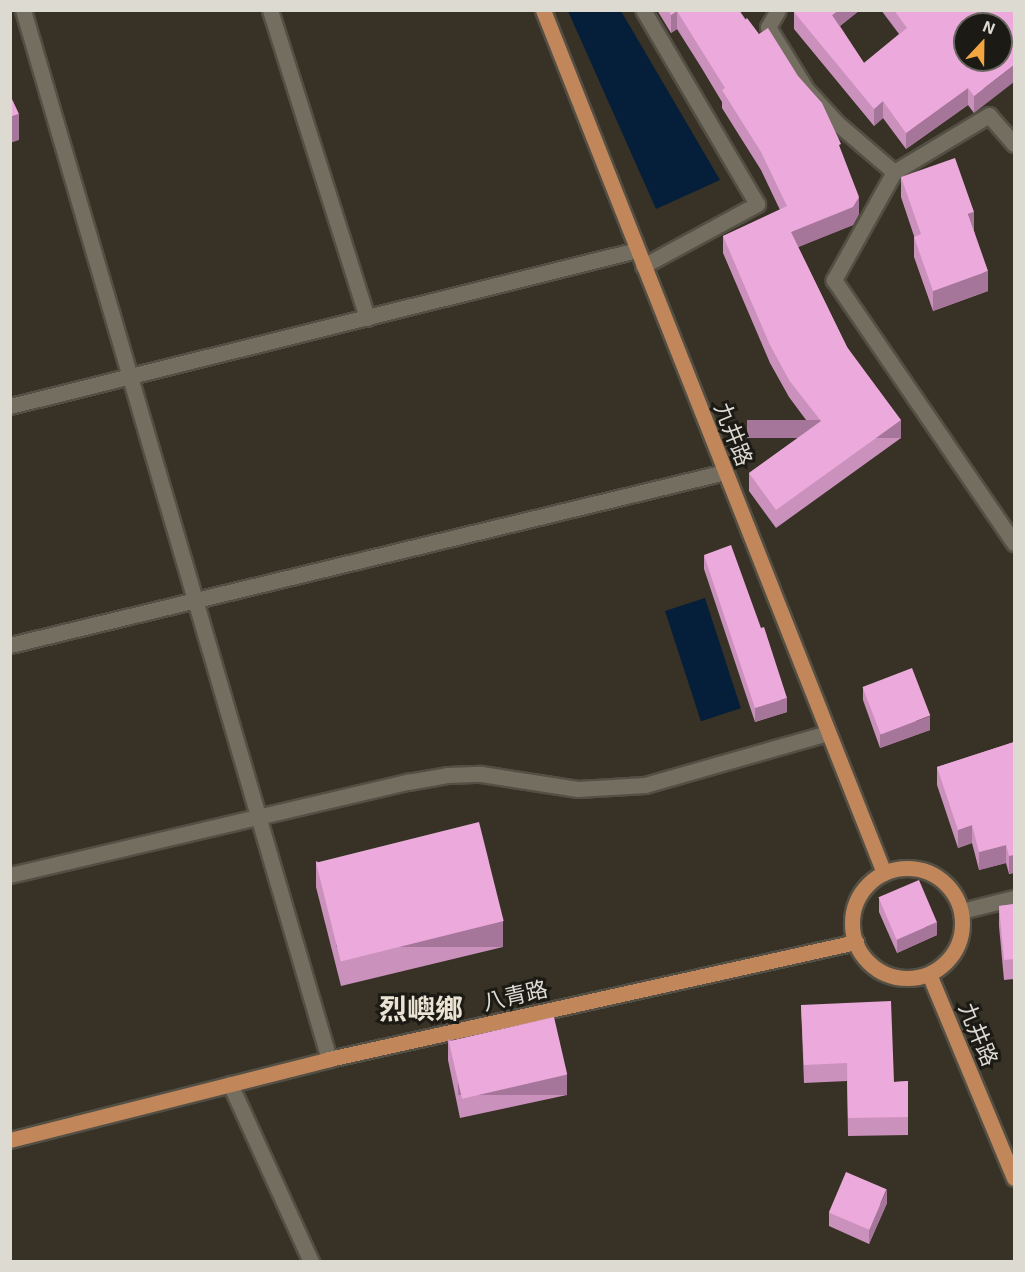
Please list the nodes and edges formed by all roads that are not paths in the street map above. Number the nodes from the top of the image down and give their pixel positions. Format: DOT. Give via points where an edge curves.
graph roads {
  1 [pos="270,10"];
  2 [pos="543,10"];
  3 [pos="644,10"];
  4 [pos="778,10"];
  5 [pos="24,11"];
  6 [pos="10,15"];
  7 [pos="1014,144"];
  8 [pos="894,172"];
  9 [pos="637,250"];
  10 [pos="644,266"];
  11 [pos="367,318"];
  12 [pos="130,377"];
  13 [pos="10,406"];
  14 [pos="725,472"];
  15 [pos="1014,543"];
  16 [pos="196,602"];
  17 [pos="10,645"];
  18 [pos="828,733"];
  19 [pos="258,816"];
  20 [pos="884,873"];
  21 [pos="10,875"];
  22 [pos="1014,898"];
  23 [pos="961,911"];
  24 [pos="856,942"];
  25 [pos="929,974"];
  26 [pos="328,1059"];
  27 [pos="230,1084"];
  28 [pos="10,1140"];
  29 [pos="1014,1178"];
  30 [pos="310,1262"];
  1 -- 11 [label="street"];
  2 -- 9 [label="main road, 九井路"];
  3 -- 10 [label="street" via="757,204"];
  4 -- 8 [label="street" via="768,27 806,89 838,124"];
  5 -- 6 [label="street"];
  5 -- 12 [label="street"];
  7 -- 8 [label="street" via="989,115"];
  8 -- 15 [label="street" via="834,280"];
  9 -- 10 [label="main road, 九井路"];
  9 -- 11 [label="street"];
  10 -- 14 [label="main road, 九井路"];
  11 -- 12 [label="street"];
  12 -- 13 [label="street"];
  12 -- 16 [label="street"];
  14 -- 16 [label="street"];
  14 -- 18 [label="main road, 九井路"];
  16 -- 17 [label="street"];
  16 -- 19 [label="street"];
  18 -- 19 [label="street" via="645,785 578,789 481,774 448,775"];
  18 -- 20 [label="main road, 九井路"];
  19 -- 21 [label="street"];
  19 -- 26 [label="street"];
  20 -- 23 [label="main road" via="916,869 931,874 945,883"];
  20 -- 24 [label="main road" via="860,895 852,926"];
  22 -- 23 [label="street"];
  23 -- 25 [label="main road" via="960,941 952,955"];
  24 -- 25 [label="main road" via="865,958 878,969 912,978"];
  24 -- 26 [label="main road, 八青路"];
  25 -- 29 [label="main road, 九井路"];
  26 -- 27 [label="main road, 八青路"];
  27 -- 28 [label="main road, 八青路"];
  27 -- 30 [label="street"];
}
